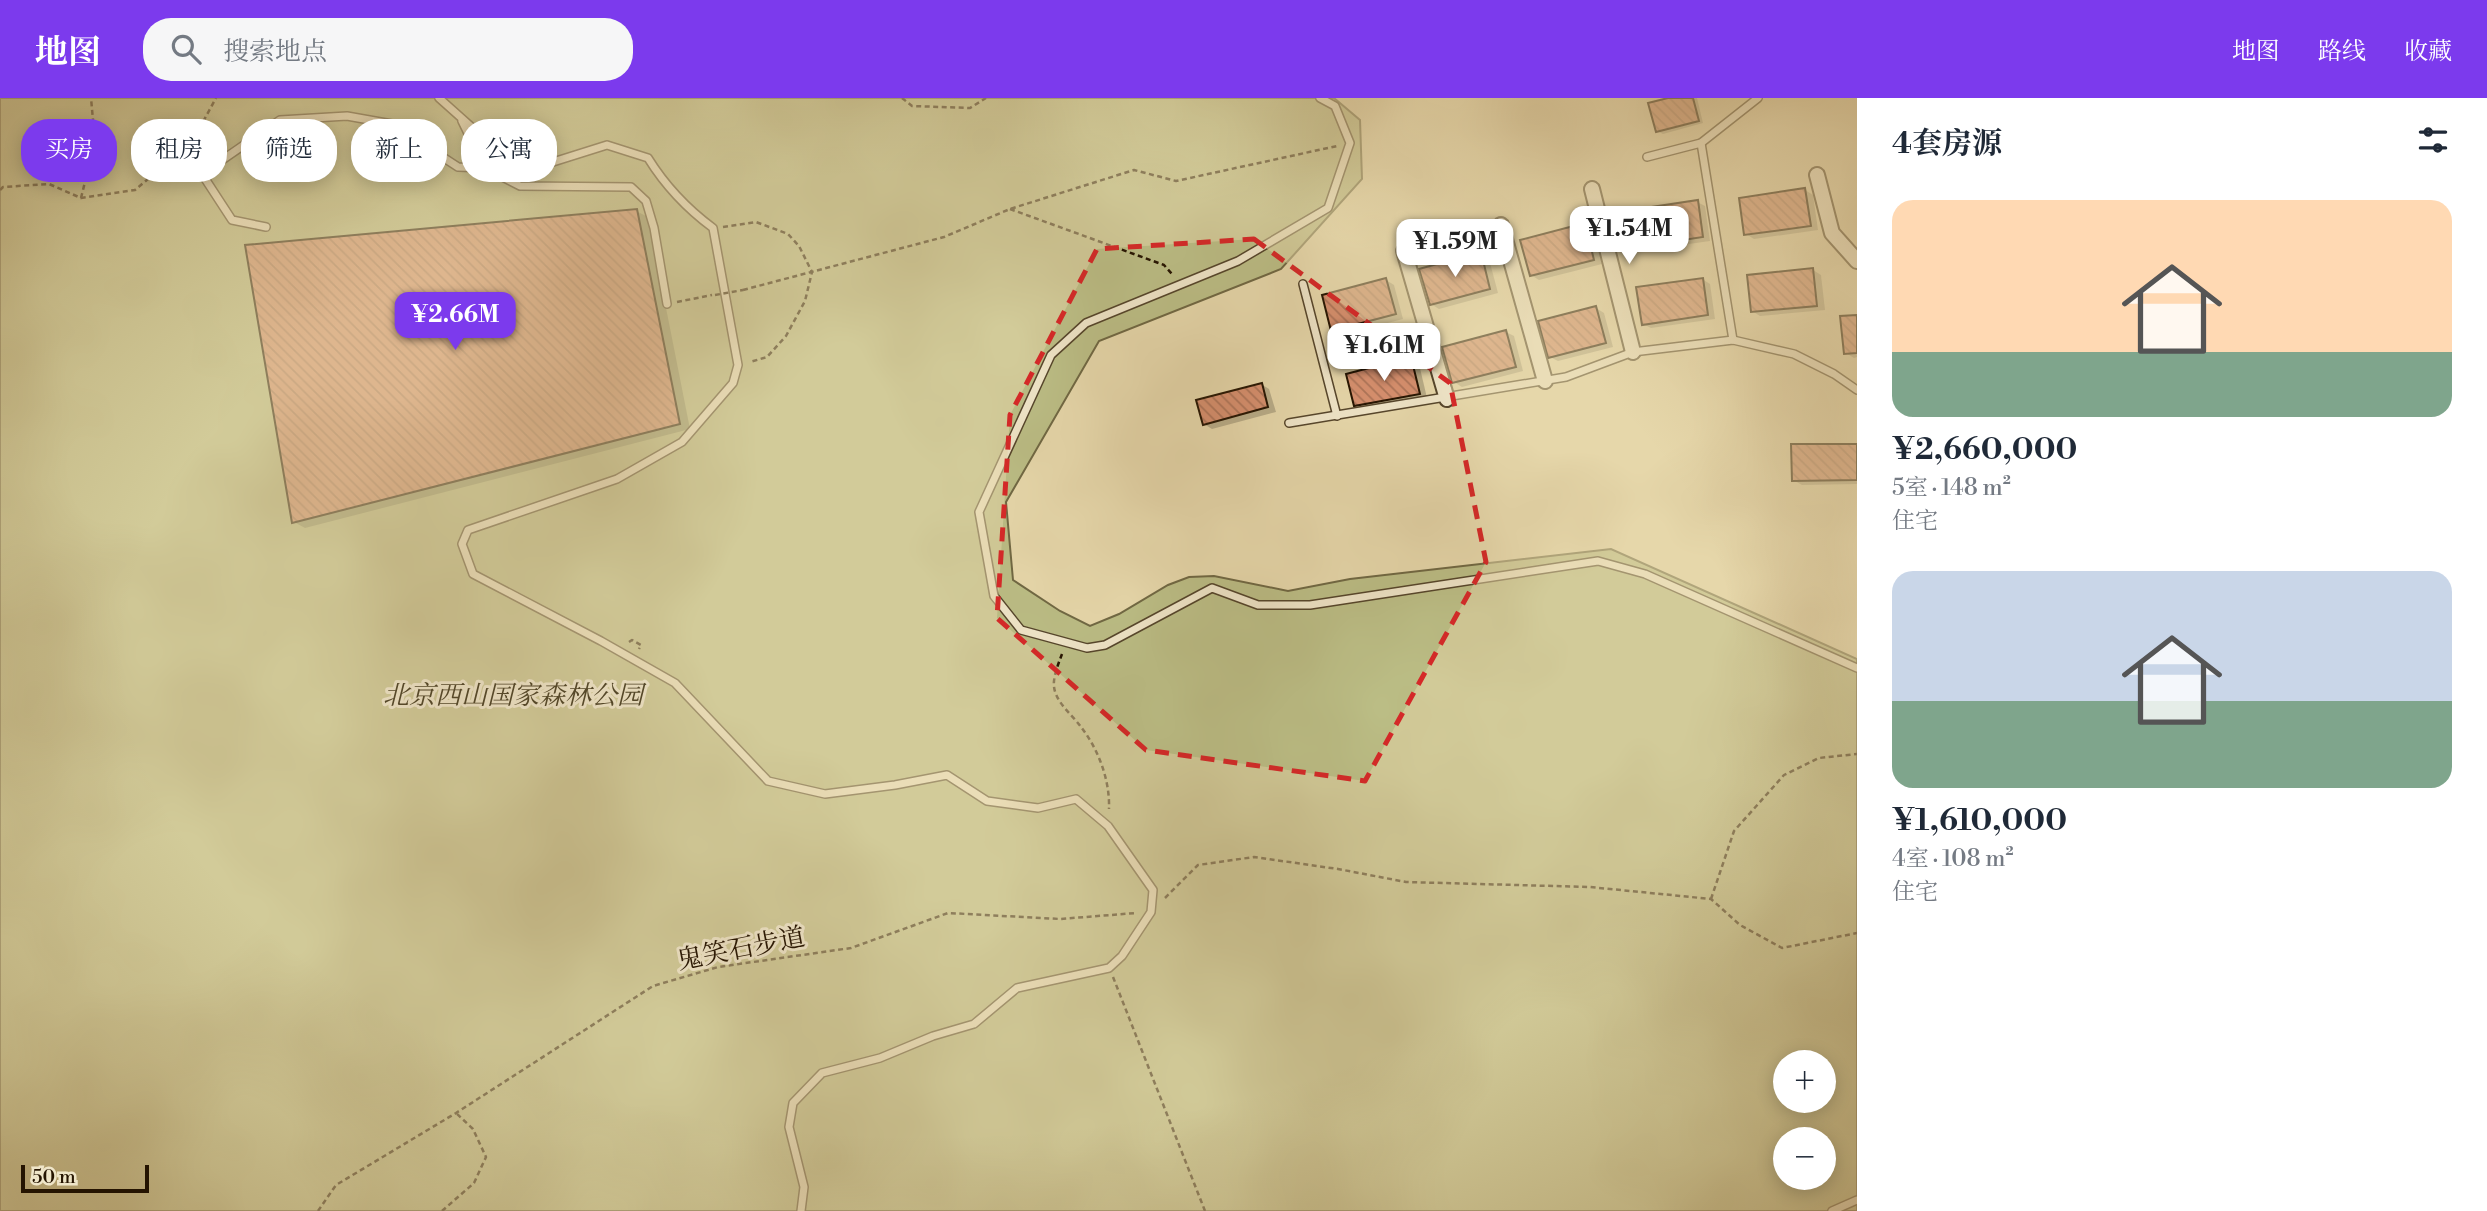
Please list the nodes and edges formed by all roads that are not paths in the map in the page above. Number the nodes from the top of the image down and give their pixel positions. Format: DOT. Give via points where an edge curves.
graph roads {
  1 [pos="439,98"];
  2 [pos="1320,98"];
  3 [pos="1758,98"];
  4 [pos="459,116"];
  5 [pos="461,120"];
  6 [pos="1701,143"];
  7 [pos="1647,157"];
  8 [pos="461,167"];
  9 [pos="1817,175"];
  10 [pos="512,182"];
  11 [pos="1592,189"];
  12 [pos="1501,225"];
  13 [pos="266,227"];
  14 [pos="1404,251"];
  15 [pos="1857,261"];
  16 [pos="1303,284"];
  17 [pos="667,304"];
  18 [pos="1732,340"];
  19 [pos="1633,352"];
  20 [pos="1545,381"];
  21 [pos="1857,390"];
  22 [pos="1447,398"];
  23 [pos="1337,415"];
  24 [pos="1289,423"];
  25 [pos="1857,668"];
  26 [pos="1857,1200"];
  27 [pos="801,1211"];
  28 [pos="1832,1211"];
  1 -- 4 [label="lane"];
  2 -- 25 [label="lane" via="1335,106 1350,143 1328,208 1238,261 1086,323 1051,355 979,512 993,596 1021,630 1087,648 1105,645 1212,588 1258,605 1310,605 1598,561 1645,574"];
  3 -- 6 [label="lane"];
  4 -- 5 [label="lane"];
  4 -- 27 [label="lane" via="486,140 522,161 553,162 607,145 648,158 688,210 713,228 738,365 733,383 682,442 617,479 467,530 462,544 473,575 675,684 768,781 825,794 947,775 988,801 1038,808 1076,799 1108,826 1153,890 1151,912 1109,968 1017,988 974,1024 880,1058 822,1073 793,1103 789,1127 804,1187"];
  6 -- 7 [label="lane"];
  6 -- 18 [label="lane"];
  8 -- 13 [label="lane" via="392,124 347,116 280,120 202,174 232,220"];
  9 -- 15 [label="street" via="1832,233"];
  10 -- 17 [label="lane" via="520,186 631,187 646,201"];
  11 -- 19 [label="street"];
  12 -- 20 [label="street"];
  14 -- 22 [label="street"];
  16 -- 23 [label="lane"];
  18 -- 19 [label="lane"];
  18 -- 21 [label="lane" via="1794,354"];
  19 -- 20 [label="lane"];
  20 -- 22 [label="lane"];
  22 -- 23 [label="lane"];
  23 -- 24 [label="lane"];
  26 -- 28 [label="lane"];
}
